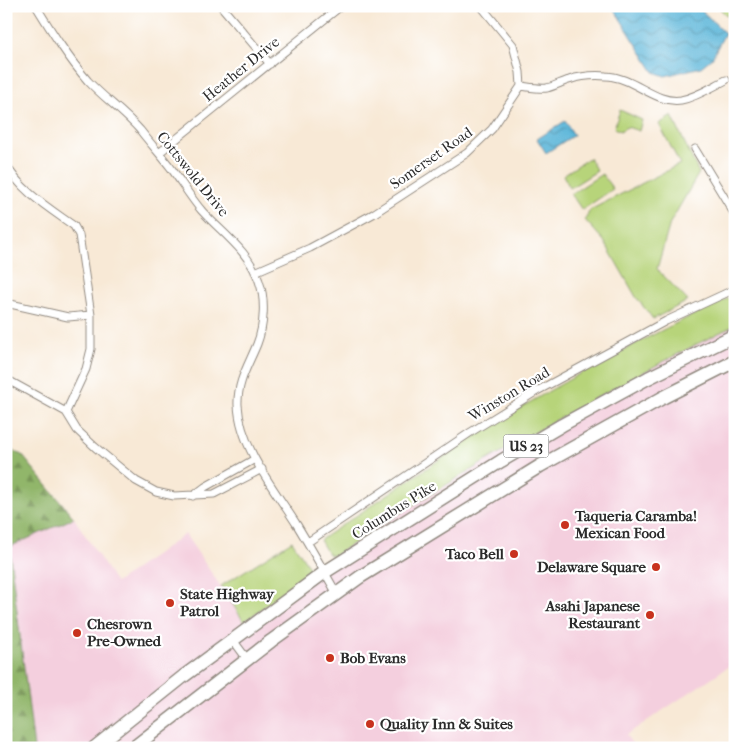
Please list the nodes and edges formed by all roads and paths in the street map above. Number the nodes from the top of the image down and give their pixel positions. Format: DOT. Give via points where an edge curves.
graph roads {
  1 [pos="36,6"];
  2 [pos="221,6"];
  3 [pos="341,6"];
  4 [pos="481,6"];
  5 [pos="270,64"];
  6 [pos="726,80"];
  7 [pos="521,86"];
  8 [pos="695,149"];
  9 [pos="159,153"];
  10 [pos="6,164"];
  11 [pos="735,215"];
  12 [pos="255,272"];
  13 [pos="735,289"];
  14 [pos="6,303"];
  15 [pos="91,315"];
  16 [pos="735,335"];
  17 [pos="735,361"];
  18 [pos="6,379"];
  19 [pos="66,412"];
  20 [pos="255,459"];
  21 [pos="262,469"];
  22 [pos="192,496"];
  23 [pos="308,542"];
  24 [pos="325,572"];
  25 [pos="337,594"];
  26 [pos="233,640"];
  27 [pos="248,659"];
  28 [pos="94,748"];
  29 [pos="133,748"];
  1 -- 9 [label="street, Cottswold Drive" via="86,79 138,128"];
  2 -- 5 [label="street"];
  3 -- 5 [label="street, Heather Drive"];
  4 -- 7 [label="street" via="513,45"];
  5 -- 9 [label="street, Heather Drive"];
  6 -- 7 [label="street" via="692,97 674,100 609,76 570,79 548,88"];
  7 -- 12 [label="street, Somerset Road" via="492,129 467,153 342,232"];
  8 -- 11 [label="street"];
  9 -- 12 [label="street, Cottswold Drive" via="203,212 246,257"];
  10 -- 15 [label="street" via="20,185 74,226 81,240"];
  12 -- 20 [label="street, Cottswold Drive" via="260,282 262,318 257,344 243,373 238,402 241,428"];
  13 -- 23 [label="street, Winston Road" via="666,321 537,391"];
  14 -- 15 [label="street" via="68,317"];
  15 -- 19 [label="street" via="89,359"];
  16 -- 24 [label="highway, Columbus Pike / US 23" via="648,378 500,461"];
  17 -- 25 [label="highway, US 23" via="540,466"];
  18 -- 19 [label="street"];
  19 -- 22 [label="street" via="77,430 136,481 165,495"];
  20 -- 21 [label="street, Cottswold Drive"];
  20 -- 22 [label="street"];
  21 -- 22 [label="street" via="214,494"];
  21 -- 23 [label="street, Cottswold Drive"];
  23 -- 24 [label="street, Cottswold Drive"];
  24 -- 25 [label="street, Cottswold Drive"];
  24 -- 26 [label="highway, Columbus Pike / US 23"];
  25 -- 27 [label="highway, US 23"];
  26 -- 27 [label="street"];
  26 -- 28 [label="highway, Columbus Pike / US 23"];
  27 -- 29 [label="highway, US 23"];
}
